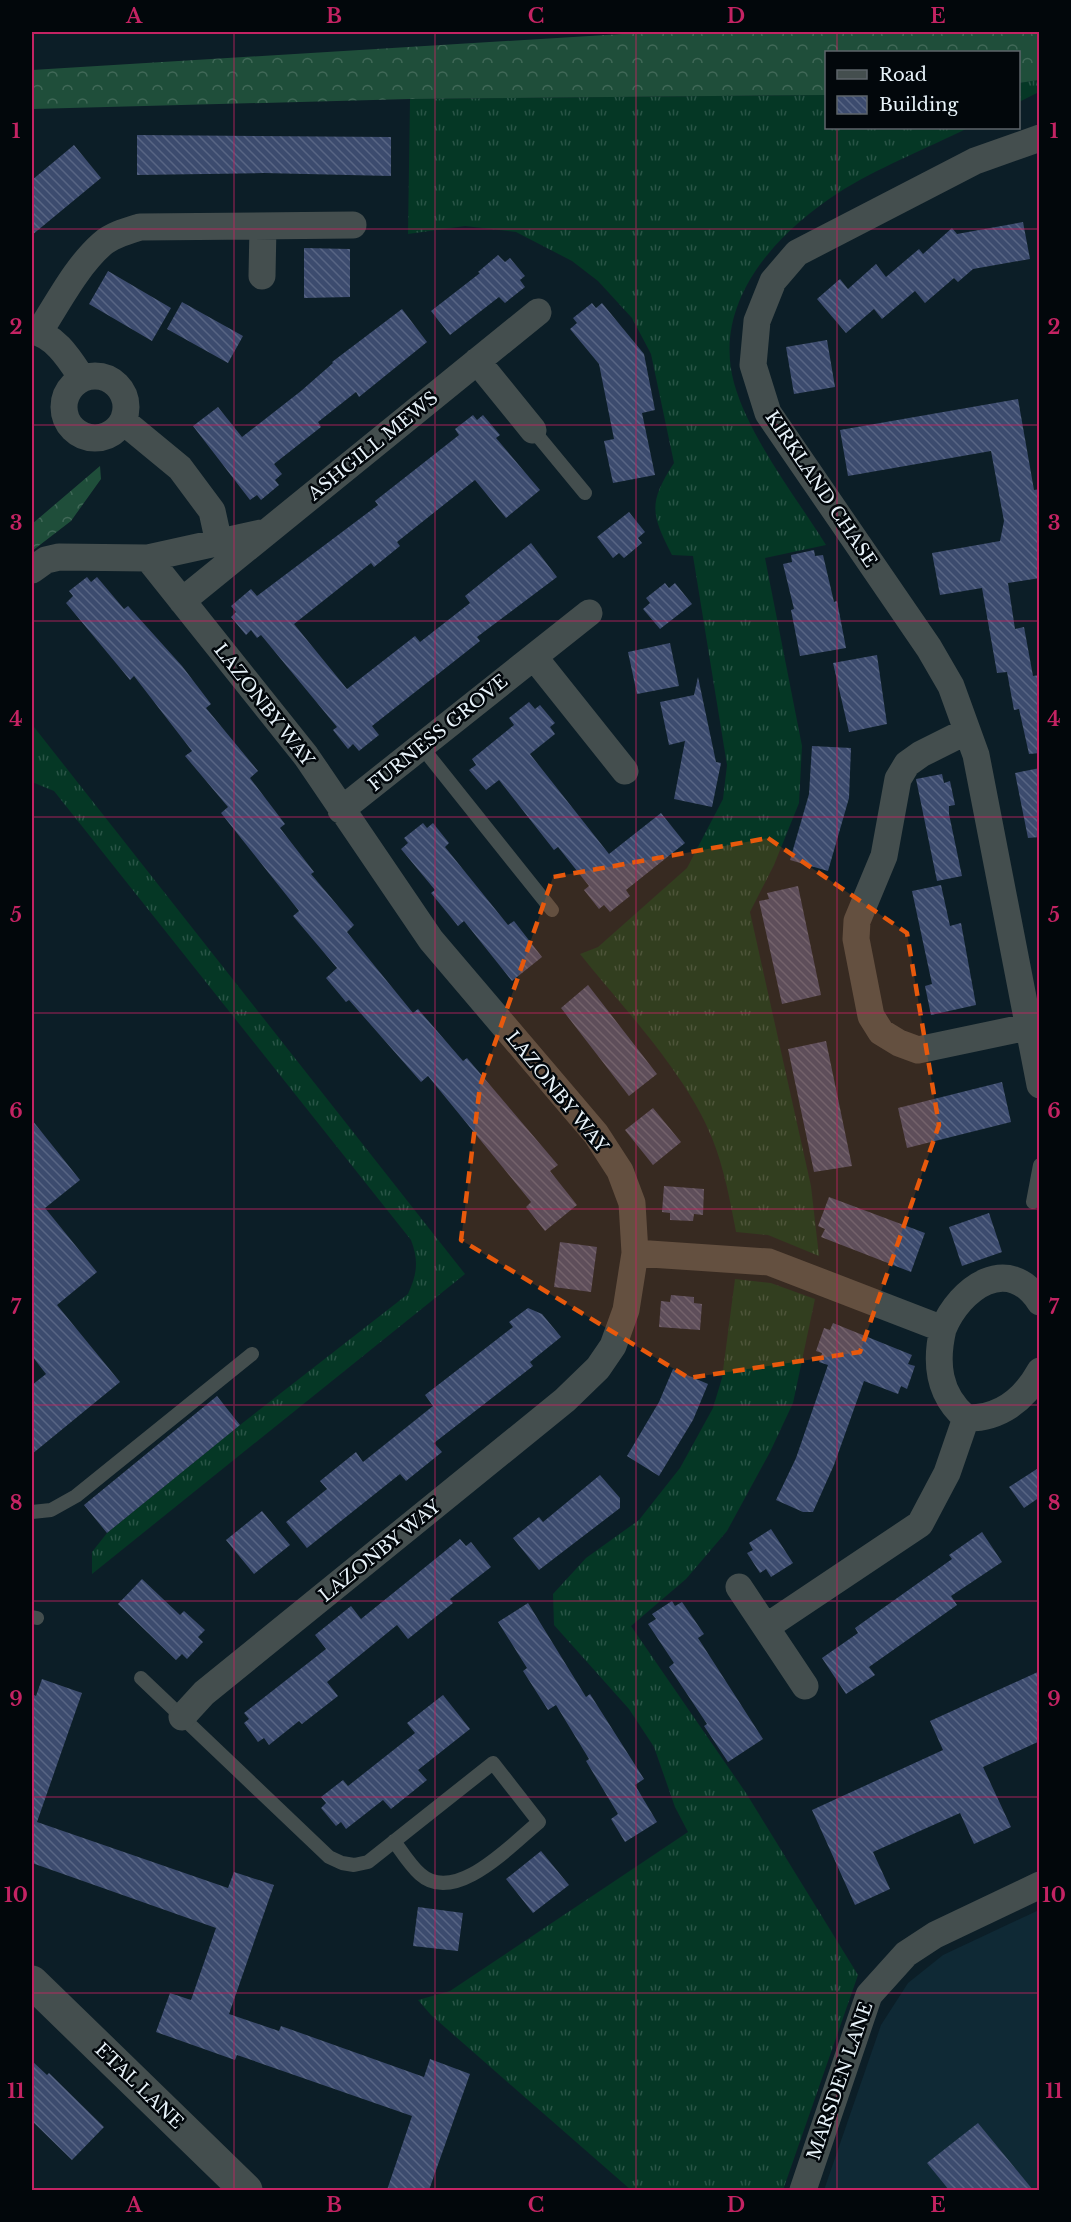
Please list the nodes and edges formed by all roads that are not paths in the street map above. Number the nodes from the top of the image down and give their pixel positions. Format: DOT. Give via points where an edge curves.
graph roads {
  1 [pos="1040,138"];
  2 [pos="353,225"];
  3 [pos="263,226"];
  4 [pos="262,276"];
  5 [pos="538,312"];
  6 [pos="35,331"];
  7 [pos="477,361"];
  8 [pos="82,378"];
  9 [pos="123,421"];
  10 [pos="533,430"];
  11 [pos="585,493"];
  12 [pos="268,531"];
  13 [pos="219,543"];
  14 [pos="148,558"];
  15 [pos="32,570"];
  16 [pos="182,601"];
  17 [pos="589,613"];
  18 [pos="534,657"];
  19 [pos="967,731"];
  20 [pos="422,746"];
  21 [pos="625,771"];
  22 [pos="341,810"];
  23 [pos="552,910"];
  24 [pos="1027,1027"];
  25 [pos="1040,1085"];
  26 [pos="1040,1165"];
  27 [pos="1033,1202"];
  28 [pos="635,1253"];
  29 [pos="1040,1302"];
  30 [pos="943,1329"];
  31 [pos="252,1354"];
  32 [pos="1040,1371"];
  33 [pos="966,1418"];
  34 [pos="32,1512"];
  35 [pos="739,1587"];
  36 [pos="766,1627"];
  37 [pos="141,1678"];
  38 [pos="805,1686"];
  39 [pos="182,1717"];
  40 [pos="394,1841"];
  41 [pos="1040,1885"];
  42 [pos="32,1982"];
  43 [pos="243,2190"];
  44 [pos="802,2190"];
  1 -- 19 [label="street, KIRKLAND CHASE" via="975,161 797,253 763,300 753,342 753,365 768,413 929,648 951,686"];
  2 -- 3 [label="street"];
  3 -- 4 [label="street"];
  3 -- 6 [label="street" via="140,227 122,233 103,243 88,259"];
  5 -- 7 [label="street, ASHGILL MEWS"];
  6 -- 8 [label="street" via="65,353"];
  7 -- 10 [label="street"];
  7 -- 12 [label="street, ASHGILL MEWS"];
  8 -- 9 [label="street" via="104,377 114,382 125,400"];
  8 -- 9 [label="street" via="66,395 66,418 72,428 93,438 116,431"];
  9 -- 13 [label="street" via="180,468 212,511"];
  10 -- 11 [label="lane"];
  12 -- 13 [label="street, ASHGILL MEWS"];
  12 -- 16 [label="street, ASHGILL MEWS"];
  13 -- 14 [label="street, ASHGILL MEWS"];
  14 -- 15 [label="street, ASHGILL MEWS" via="58,557"];
  14 -- 16 [label="street, LAZONBY WAY"];
  16 -- 22 [label="street, LAZONBY WAY" via="306,756"];
  17 -- 18 [label="street, FURNESS GROVE"];
  18 -- 20 [label="street, FURNESS GROVE"];
  18 -- 21 [label="street"];
  19 -- 24 [label="street, KIRKLAND CHASE" via="984,790"];
  19 -- 24 [label="street" via="921,754 907,764 898,779 884,856 857,921 856,939 871,1016 881,1032 918,1050"];
  20 -- 22 [label="street, FURNESS GROVE"];
  20 -- 23 [label="lane"];
  22 -- 28 [label="street, LAZONBY WAY" via="431,940 596,1134 620,1172 632,1203"];
  24 -- 25 [label="street, KIRKLAND CHASE"];
  26 -- 27 [label="lane"];
  28 -- 30 [label="street" via="769,1262"];
  28 -- 39 [label="street, LAZONBY WAY" via="626,1310 613,1346 598,1368 565,1400 204,1693"];
  29 -- 30 [label="street" via="1023,1282 1007,1277 987,1281 967,1292 949,1313"];
  30 -- 33 [label="street" via="938,1353 943,1389 952,1406"];
  31 -- 34 [label="lane" via="76,1496 51,1510"];
  32 -- 33 [label="street" via="1019,1399 1002,1411 982,1418"];
  33 -- 36 [label="street" via="947,1473 920,1524"];
  35 -- 36 [label="street"];
  36 -- 38 [label="street"];
  37 -- 39 [label="lane"];
  39 -- 40 [label="lane" via="329,1857 354,1865 369,1862"];
  40 -- 40 [label="lane" via="420,1875 433,1882 456,1883 470,1877 539,1822 493,1763"];
  41 -- 44 [label="street, MARSDEN LANE" via="934,1935 906,1954 869,1995"];
  42 -- 43 [label="street, ETAL LANE"];
}
